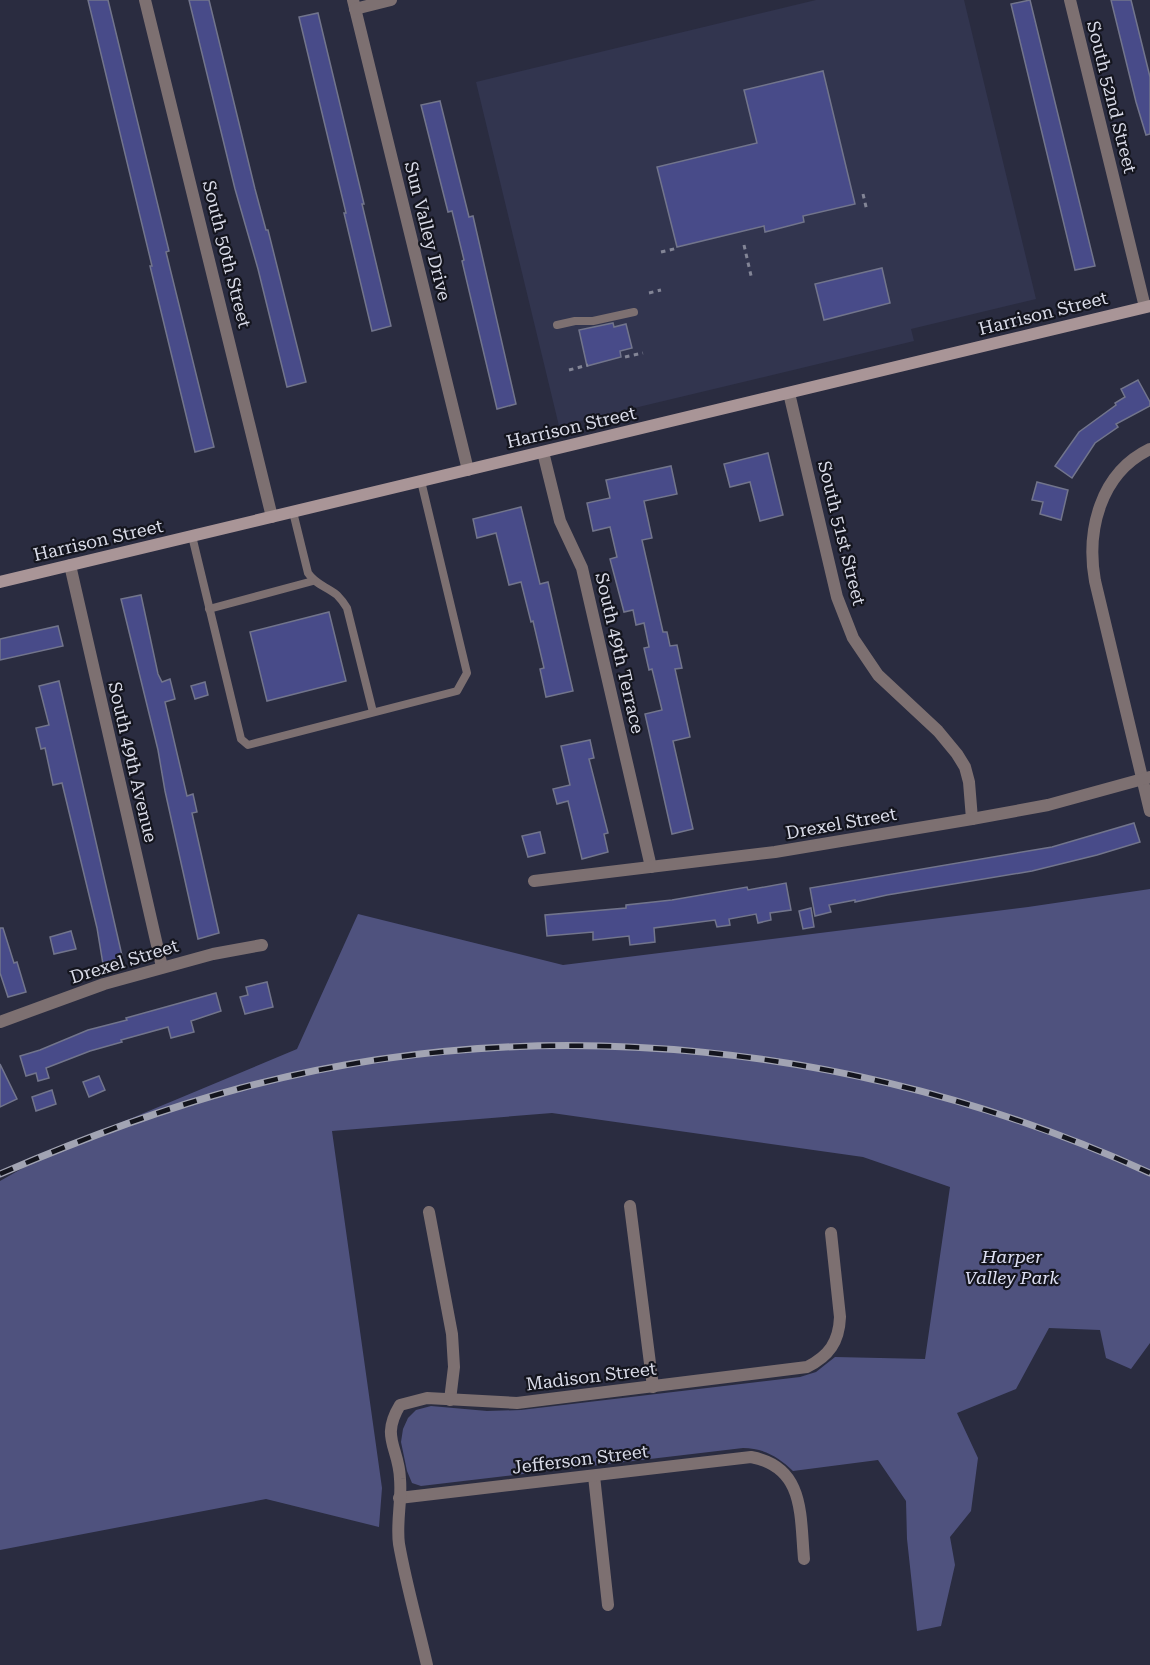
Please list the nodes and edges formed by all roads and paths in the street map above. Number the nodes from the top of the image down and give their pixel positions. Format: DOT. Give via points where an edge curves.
graph roads {
  1 [pos="145,0"];
  2 [pos="391,0"];
  3 [pos="1070,0"];
  4 [pos="354,4"];
  5 [pos="863,194"];
  6 [pos="867,211"];
  7 [pos="744,245"];
  8 [pos="678,248"];
  9 [pos="661,252"];
  10 [pos="752,280"];
  11 [pos="661,290"];
  12 [pos="649,293"];
  13 [pos="1147,307"];
  14 [pos="633,312"];
  15 [pos="557,325"];
  16 [pos="644,353"];
  17 [pos="625,357"];
  18 [pos="588,365"];
  19 [pos="569,370"];
  20 [pos="789,393"];
  21 [pos="1150,449"];
  22 [pos="543,452"];
  23 [pos="468,470"];
  24 [pos="421,481"];
  25 [pos="293,512"];
  26 [pos="272,517"];
  27 [pos="192,536"];
  28 [pos="70,565"];
  29 [pos="0,582"];
  30 [pos="314,582"];
  31 [pos="209,609"];
  32 [pos="373,712"];
  33 [pos="1146,778"];
  34 [pos="1150,811"];
  35 [pos="972,819"];
  36 [pos="651,867"];
  37 [pos="534,881"];
  38 [pos="262,945"];
  39 [pos="162,967"];
  40 [pos="0,1022"];
  41 [pos="630,1206"];
  42 [pos="429,1212"];
  43 [pos="831,1233"];
  44 [pos="652,1387"];
  45 [pos="450,1400"];
  46 [pos="594,1476"];
  47 [pos="399,1498"];
  48 [pos="804,1559"];
  49 [pos="608,1605"];
  50 [pos="427,1665"];
  1 -- 26 [label="street, South 50th Street"];
  2 -- 4 [label="street"];
  3 -- 13 [label="street, South 52nd Street"];
  4 -- 23 [label="street, Sun Valley Drive"];
  5 -- 6 [label="path"];
  7 -- 10 [label="path"];
  8 -- 9 [label="path"];
  11 -- 12 [label="path"];
  13 -- 20 [label="main road, Harrison Street"];
  14 -- 15 [label="lane"];
  16 -- 17 [label="path"];
  18 -- 19 [label="path"];
  20 -- 22 [label="main road, Harrison Street"];
  20 -- 35 [label="street, South 51st Street" via="837,597 853,638 878,675 957,754 969,782"];
  21 -- 33 [label="street" via="1129,462 1108,488 1093,527 1092,566"];
  22 -- 23 [label="main road, Harrison Street"];
  22 -- 36 [label="street, South 49th Terrace" via="560,521 582,568"];
  23 -- 24 [label="main road, Harrison Street"];
  24 -- 25 [label="main road, Harrison Street"];
  24 -- 32 [label="lane" via="467,673 457,691"];
  25 -- 26 [label="main road, Harrison Street"];
  25 -- 30 [label="lane" via="308,573"];
  26 -- 27 [label="main road, Harrison Street"];
  27 -- 28 [label="main road, Harrison Street"];
  27 -- 31 [label="lane"];
  28 -- 29 [label="main road, Harrison Street"];
  28 -- 39 [label="street, South 49th Avenue"];
  30 -- 31 [label="lane"];
  30 -- 32 [label="lane" via="339,597 347,608"];
  31 -- 32 [label="lane" via="241,739 248,745"];
  33 -- 34 [label="street"];
  33 -- 35 [label="street, Drexel Street" via="1048,806"];
  35 -- 36 [label="street, Drexel Street" via="775,852"];
  36 -- 37 [label="street, Drexel Street"];
  38 -- 39 [label="street, Drexel Street"];
  39 -- 40 [label="street, Drexel Street"];
  41 -- 44 [label="street"];
  42 -- 45 [label="street" via="452,1334"];
  43 -- 44 [label="street, Madison Street" via="840,1330 832,1349 819,1361 794,1370"];
  44 -- 45 [label="street, Madison Street" via="517,1403"];
  45 -- 47 [label="street, Madison Street" via="417,1400 396,1410 389,1434 400,1478"];
  46 -- 47 [label="street, Jefferson Street"];
  46 -- 48 [label="street, Jefferson Street" via="751,1457 764,1460 788,1476 795,1490"];
  46 -- 49 [label="street"];
  47 -- 50 [label="street" via="399,1544"];
}
